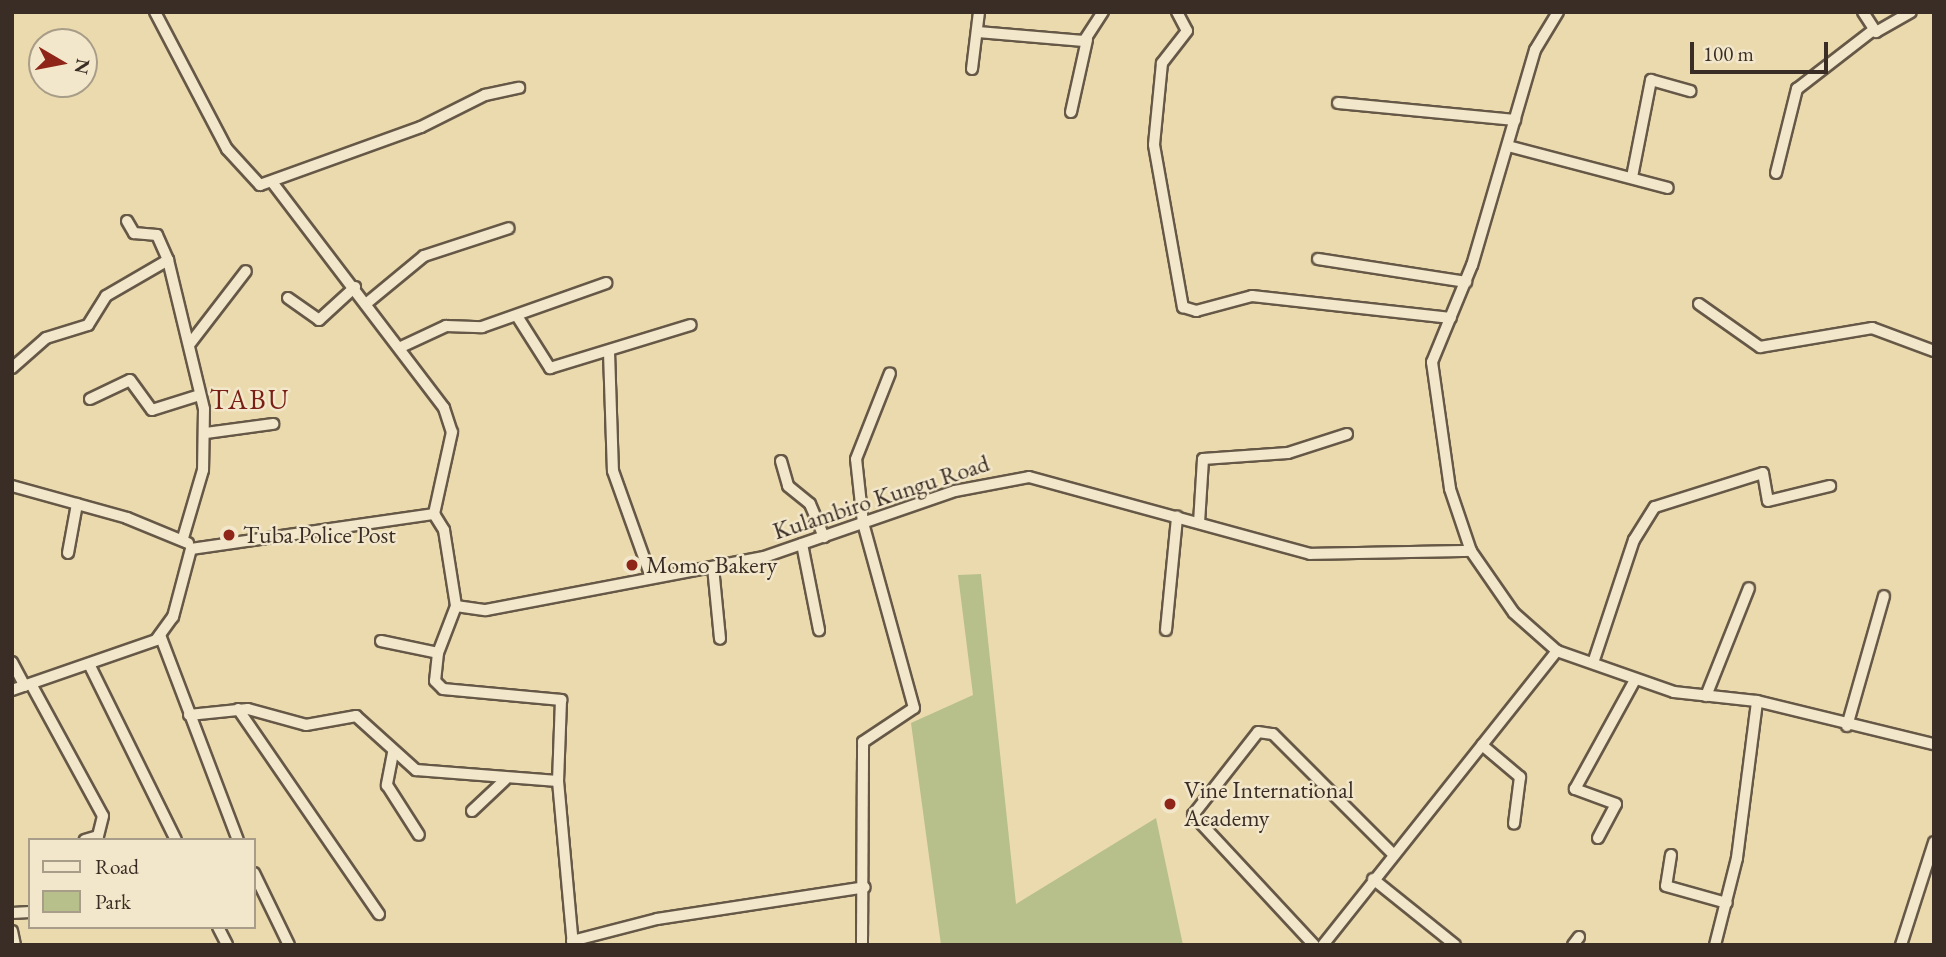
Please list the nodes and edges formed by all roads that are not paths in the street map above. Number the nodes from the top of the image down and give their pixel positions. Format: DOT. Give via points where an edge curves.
graph roads {
  1 [pos="155,12"];
  2 [pos="979,12"];
  3 [pos="1103,12"];
  4 [pos="1177,12"];
  5 [pos="1558,12"];
  6 [pos="1863,12"];
  7 [pos="1911,12"];
  8 [pos="1872,31"];
  9 [pos="978,32"];
  10 [pos="1087,40"];
  11 [pos="972,69"];
  12 [pos="519,88"];
  13 [pos="1690,91"];
  14 [pos="1338,103"];
  15 [pos="1071,112"];
  16 [pos="1515,120"];
  17 [pos="1508,146"];
  18 [pos="1776,173"];
  19 [pos="1632,177"];
  20 [pos="272,182"];
  21 [pos="1668,188"];
  22 [pos="127,221"];
  23 [pos="509,228"];
  24 [pos="1318,259"];
  25 [pos="168,260"];
  26 [pos="246,271"];
  27 [pos="1466,282"];
  28 [pos="606,284"];
  29 [pos="355,287"];
  30 [pos="288,298"];
  31 [pos="367,303"];
  32 [pos="1699,304"];
  33 [pos="517,316"];
  34 [pos="1451,318"];
  35 [pos="691,325"];
  36 [pos="189,345"];
  37 [pos="401,347"];
  38 [pos="1934,351"];
  39 [pos="609,352"];
  40 [pos="12,368"];
  41 [pos="890,373"];
  42 [pos="200,395"];
  43 [pos="90,399"];
  44 [pos="273,424"];
  45 [pos="206,433"];
  46 [pos="1348,434"];
  47 [pos="781,461"];
  48 [pos="12,486"];
  49 [pos="1830,486"];
  50 [pos="77,504"];
  51 [pos="434,514"];
  52 [pos="1177,517"];
  53 [pos="863,523"];
  54 [pos="1199,523"];
  55 [pos="824,537"];
  56 [pos="183,538"];
  57 [pos="802,544"];
  58 [pos="191,549"];
  59 [pos="1471,551"];
  60 [pos="68,553"];
  61 [pos="713,567"];
  62 [pos="651,577"];
  63 [pos="1749,588"];
  64 [pos="1884,596"];
  65 [pos="456,606"];
  66 [pos="819,630"];
  67 [pos="1166,630"];
  68 [pos="160,635"];
  69 [pos="720,639"];
  70 [pos="381,641"];
  71 [pos="1557,651"];
  72 [pos="438,653"];
  73 [pos="12,662"];
  74 [pos="1593,663"];
  75 [pos="89,664"];
  76 [pos="1635,680"];
  77 [pos="28,685"];
  78 [pos="12,690"];
  79 [pos="1706,696"];
  80 [pos="1757,701"];
  81 [pos="237,709"];
  82 [pos="189,715"];
  83 [pos="1847,726"];
  84 [pos="1934,744"];
  85 [pos="1482,746"];
  86 [pos="393,753"];
  87 [pos="505,780"];
  88 [pos="558,781"];
  89 [pos="472,811"];
  90 [pos="1514,824"];
  91 [pos="419,835"];
  92 [pos="92,838"];
  93 [pos="175,838"];
  94 [pos="237,838"];
  95 [pos="1598,838"];
  96 [pos="1934,842"];
  97 [pos="1394,855"];
  98 [pos="1671,855"];
  99 [pos="256,877"];
  100 [pos="1373,879"];
  101 [pos="865,887"];
  102 [pos="1727,904"];
  103 [pos="379,914"];
  104 [pos="219,929"];
  105 [pos="12,931"];
  106 [pos="573,943"];
  107 [pos="15,945"];
  108 [pos="227,945"];
  109 [pos="289,945"];
  110 [pos="862,945"];
  111 [pos="1314,945"];
  112 [pos="1323,945"];
  113 [pos="1455,945"];
  114 [pos="1715,945"];
  115 [pos="1901,945"];
  1 -- 20 [label="street" via="227,149 253,183"];
  2 -- 9 [label="street"];
  3 -- 10 [label="street"];
  4 -- 34 [label="street" via="1187,31 1161,63 1154,145 1184,307 1196,311 1252,296"];
  5 -- 16 [label="street" via="1535,50"];
  6 -- 8 [label="street"];
  7 -- 8 [label="street"];
  8 -- 18 [label="street" via="1797,89"];
  9 -- 10 [label="street"];
  9 -- 11 [label="street"];
  10 -- 15 [label="street"];
  12 -- 20 [label="street" via="485,95 421,127"];
  13 -- 19 [label="street" via="1651,80"];
  14 -- 16 [label="street"];
  16 -- 17 [label="street"];
  17 -- 19 [label="street"];
  17 -- 27 [label="street"];
  19 -- 21 [label="street"];
  20 -- 29 [label="street"];
  22 -- 25 [label="street" via="134,233 157,235"];
  23 -- 31 [label="street" via="425,256"];
  24 -- 27 [label="street"];
  25 -- 36 [label="street"];
  25 -- 40 [label="street" via="106,296 88,325 46,338"];
  26 -- 36 [label="street"];
  27 -- 34 [label="street"];
  28 -- 33 [label="street"];
  29 -- 30 [label="street" via="319,320"];
  29 -- 31 [label="street"];
  31 -- 37 [label="street"];
  32 -- 38 [label="street" via="1754,345 1872,328"];
  33 -- 37 [label="street" via="479,328 449,325"];
  33 -- 39 [label="street" via="550,368"];
  34 -- 59 [label="street" via="1437,341 1430,379 1450,489"];
  35 -- 39 [label="street"];
  36 -- 42 [label="street"];
  37 -- 51 [label="street" via="451,423"];
  39 -- 62 [label="street" via="613,471"];
  41 -- 53 [label="street" via="875,417 856,447"];
  42 -- 43 [label="street" via="152,410 130,380"];
  42 -- 45 [label="street"];
  44 -- 45 [label="street"];
  45 -- 56 [label="street"];
  46 -- 54 [label="street" via="1288,453 1203,459"];
  47 -- 55 [label="street" via="788,485 810,504"];
  48 -- 50 [label="street"];
  49 -- 74 [label="street" via="1769,501 1763,474 1647,513"];
  50 -- 56 [label="street"];
  50 -- 60 [label="street"];
  51 -- 58 [label="street"];
  51 -- 65 [label="street" via="444,530"];
  52 -- 53 [label="street, Kulambiro Kungu Road" via="1029,477 955,491"];
  52 -- 54 [label="street, Kulambiro Kungu Road"];
  52 -- 67 [label="street"];
  53 -- 55 [label="street, Kulambiro Kungu Road"];
  53 -- 101 [label="street" via="914,703 900,721 863,742"];
  54 -- 59 [label="street, Kulambiro Kungu Road" via="1310,554"];
  55 -- 57 [label="street, Kulambiro Kungu Road"];
  56 -- 58 [label="street"];
  57 -- 61 [label="street, Kulambiro Kungu Road"];
  57 -- 66 [label="street"];
  58 -- 68 [label="street" via="177,604"];
  59 -- 71 [label="street" via="1514,614"];
  61 -- 62 [label="street, Kulambiro Kungu Road"];
  61 -- 69 [label="street"];
  62 -- 65 [label="street, Kulambiro Kungu Road" via="486,610"];
  63 -- 79 [label="street"];
  64 -- 83 [label="street"];
  65 -- 72 [label="street"];
  68 -- 75 [label="street"];
  68 -- 82 [label="street"];
  70 -- 72 [label="street"];
  71 -- 74 [label="street"];
  71 -- 85 [label="street"];
  72 -- 88 [label="street" via="435,681 443,689 561,700"];
  73 -- 77 [label="street"];
  74 -- 76 [label="street"];
  75 -- 77 [label="street"];
  75 -- 93 [label="street"];
  76 -- 79 [label="street"];
  76 -- 95 [label="street" via="1575,789 1616,804"];
  77 -- 78 [label="street"];
  77 -- 92 [label="street" via="103,816 98,836"];
  79 -- 80 [label="street"];
  80 -- 83 [label="street"];
  80 -- 102 [label="street"];
  81 -- 82 [label="street"];
  81 -- 86 [label="street" via="274,712 306,725 360,716"];
  81 -- 103 [label="street"];
  82 -- 94 [label="street"];
  83 -- 84 [label="street"];
  85 -- 90 [label="street" via="1520,777"];
  85 -- 97 [label="street"];
  86 -- 87 [label="street" via="416,771"];
  86 -- 91 [label="street" via="387,785"];
  87 -- 88 [label="street"];
  87 -- 89 [label="street"];
  88 -- 106 [label="street"];
  96 -- 115 [label="street"];
  97 -- 100 [label="street"];
  97 -- 111 [label="street" via="1273,734 1258,732 1194,815"];
  98 -- 102 [label="street" via="1666,886"];
  99 -- 109 [label="street"];
  100 -- 112 [label="street"];
  100 -- 113 [label="street"];
  101 -- 106 [label="street" via="657,919"];
  101 -- 110 [label="street"];
  102 -- 114 [label="street"];
  104 -- 108 [label="street"];
  105 -- 107 [label="street"];
}
